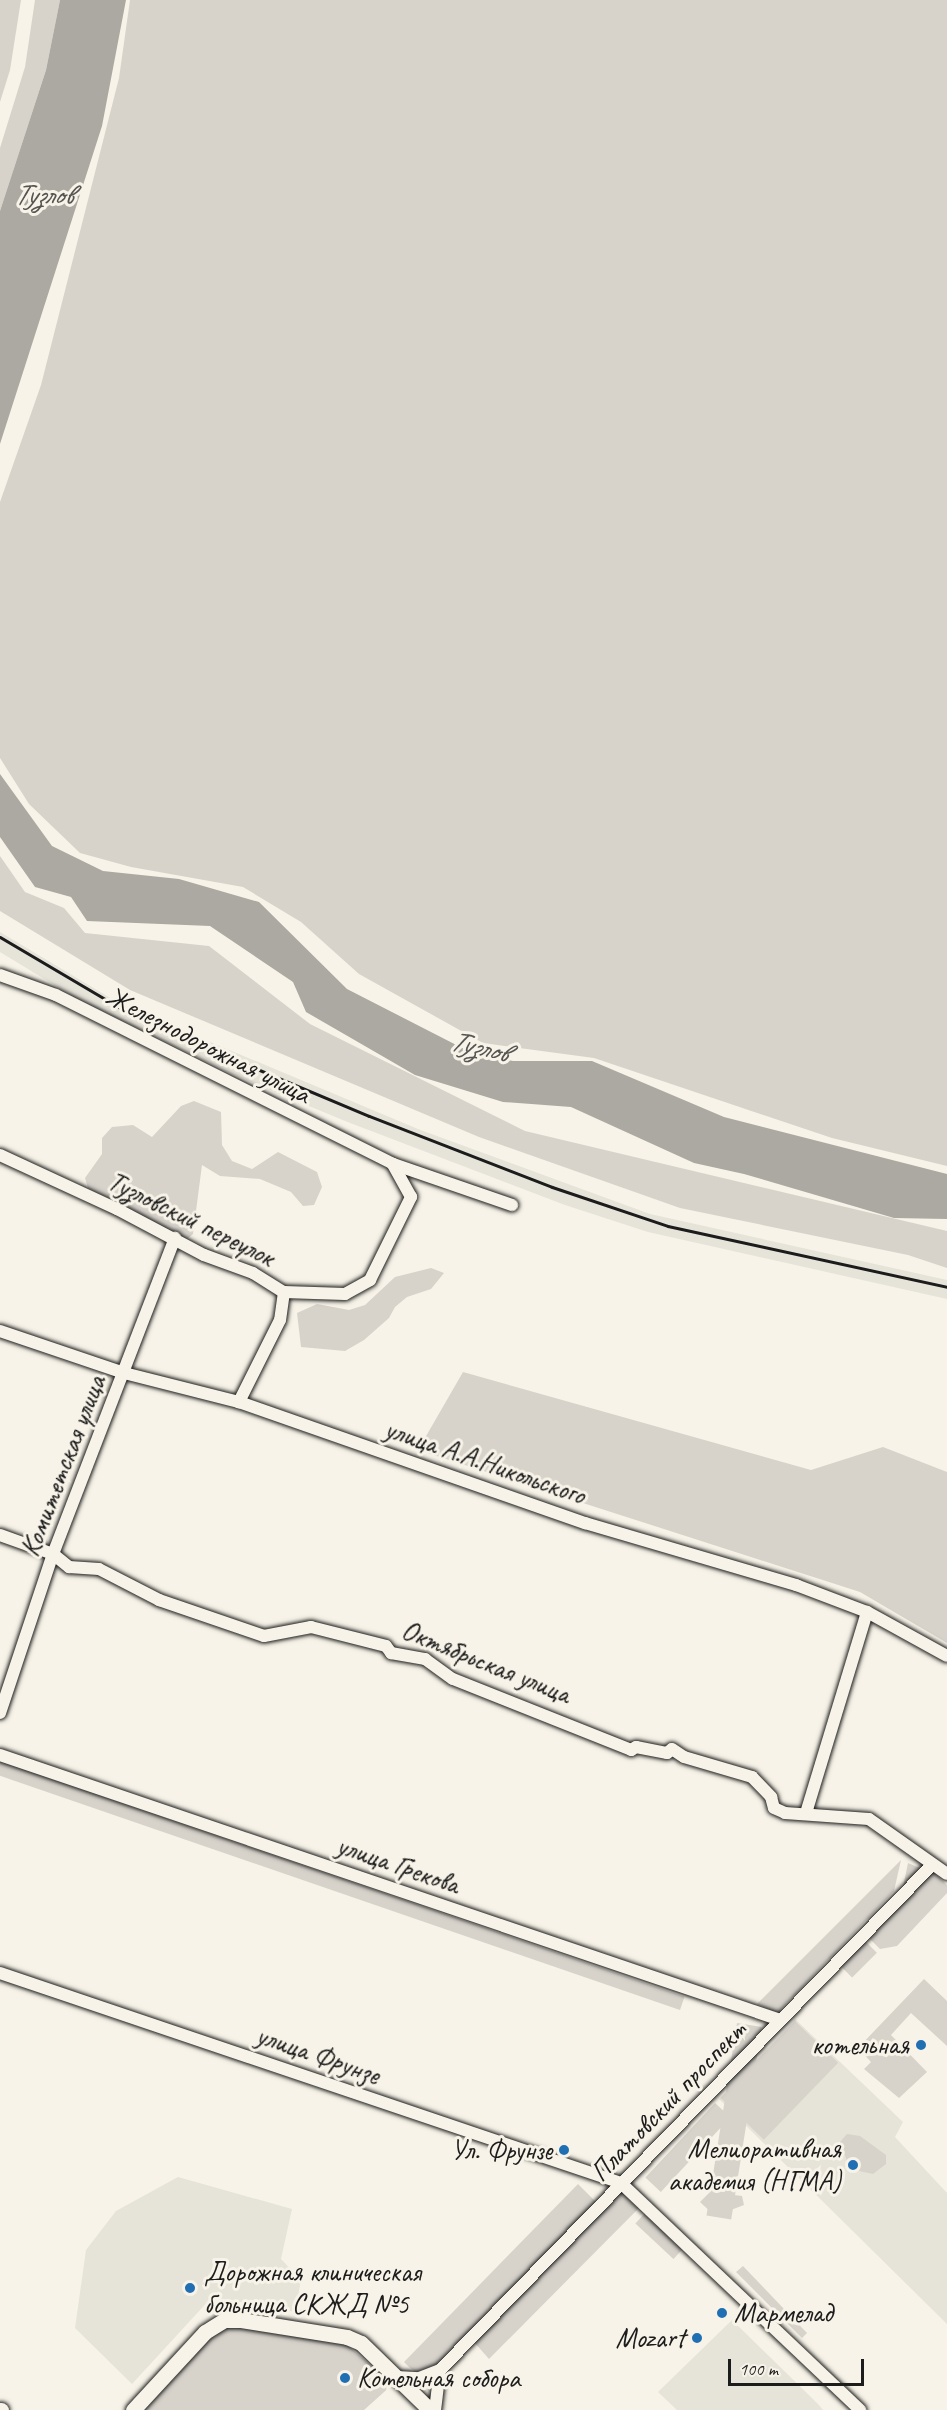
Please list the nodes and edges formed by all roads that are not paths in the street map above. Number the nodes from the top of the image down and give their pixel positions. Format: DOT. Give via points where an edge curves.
graph roads {
  1 [pos="0,975"];
  2 [pos="0,1155"];
  3 [pos="393,1164"];
  4 [pos="512,1204"];
  5 [pos="175,1238"];
  6 [pos="284,1292"];
  7 [pos="0,1331"];
  8 [pos="124,1373"];
  9 [pos="239,1402"];
  10 [pos="0,1535"];
  11 [pos="54,1554"];
  12 [pos="867,1612"];
  13 [pos="947,1656"];
  14 [pos="0,1713"];
  15 [pos="0,1755"];
  16 [pos="806,1813"];
  17 [pos="931,1866"];
  18 [pos="947,1874"];
  19 [pos="0,1973"];
  20 [pos="780,2020"];
  21 [pos="621,2183"];
  22 [pos="440,2370"];
  23 [pos="397,2377"];
  24 [pos="133,2410"];
  25 [pos="430,2410"];
  26 [pos="435,2410"];
  27 [pos="860,2410"];
  1 -- 3 [label="street, Железнодорожная улица" via="56,994"];
  2 -- 5 [label="street, Тузловский переулок"];
  3 -- 4 [label="street, Железнодорожная улица"];
  3 -- 6 [label="street" via="411,1197 370,1280 345,1294"];
  5 -- 6 [label="street, Тузловский переулок" via="204,1256 253,1274"];
  5 -- 8 [label="street, Комитетская улица"];
  6 -- 9 [label="street, Тузловский переулок" via="280,1320"];
  7 -- 8 [label="street, улица А.А.Никольского"];
  8 -- 9 [label="street, улица А.А.Никольского"];
  8 -- 11 [label="street, Комитетская улица"];
  9 -- 12 [label="street, улица А.А.Никольского" via="585,1523 796,1585"];
  10 -- 11 [label="street, Октябрьская улица"];
  11 -- 14 [label="street, Комитетская улица"];
  11 -- 16 [label="street, Октябрьская улица" via="69,1567 99,1569 159,1600 264,1636 311,1627 386,1646 391,1653 425,1659 453,1679 631,1750 636,1747 667,1753 672,1749 684,1757 752,1777 771,1797 774,1808"];
  12 -- 13 [label="street, улица А.А.Никольского"];
  12 -- 16 [label="street"];
  15 -- 20 [label="street, улица Грекова"];
  16 -- 17 [label="street, Октябрьская улица" via="824,1818 869,1819"];
  17 -- 18 [label="street, Октябрьская улица"];
  17 -- 20 [label="street, Платовский проспект"];
  19 -- 21 [label="street, улица Фрунзе"];
  20 -- 21 [label="street, Платовский проспект"];
  21 -- 22 [label="street, Платовский проспект"];
  21 -- 27 [label="street"];
  22 -- 23 [label="street" via="419,2378"];
  22 -- 26 [label="street"];
  23 -- 24 [label="main road" via="361,2343 347,2337 225,2320 205,2332"];
  23 -- 25 [label="main road"];
}
